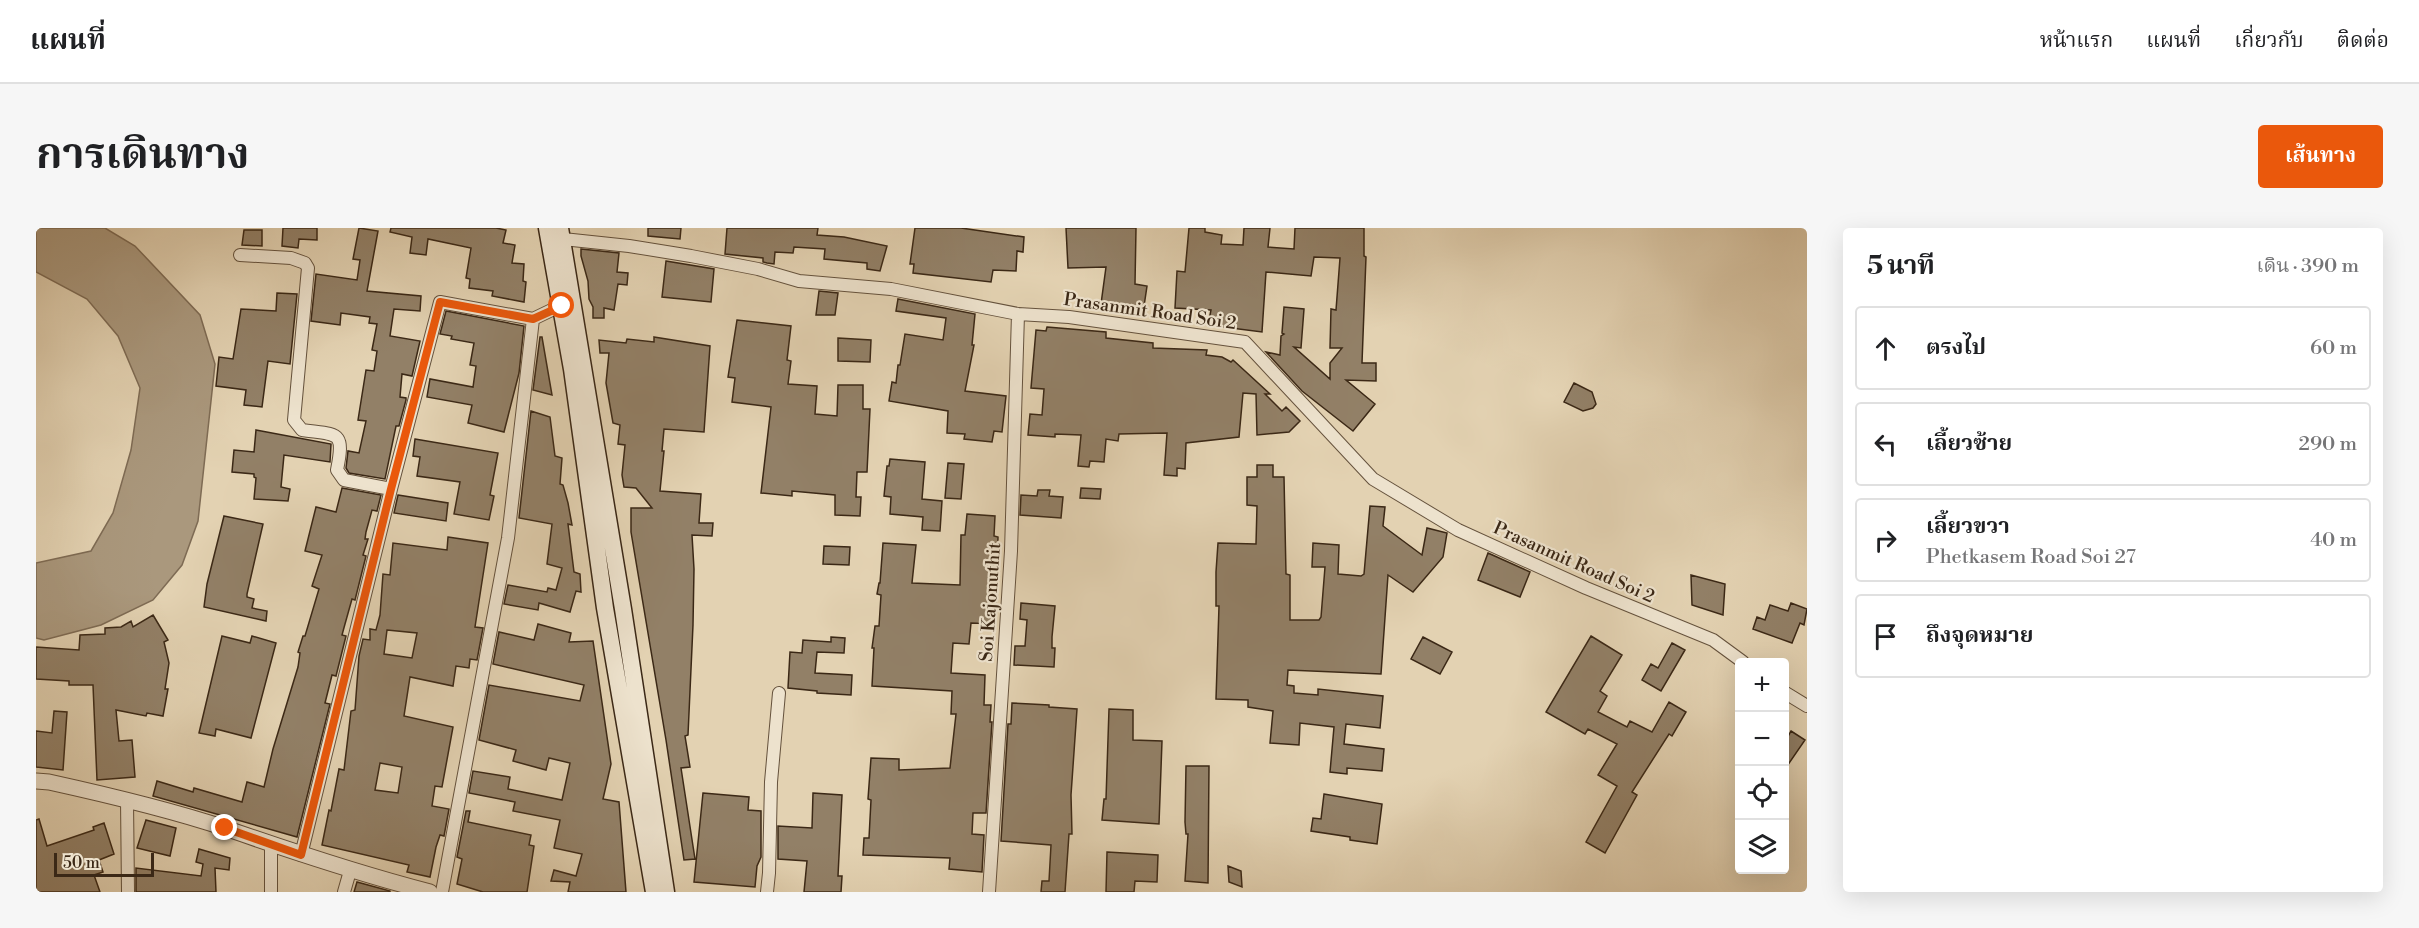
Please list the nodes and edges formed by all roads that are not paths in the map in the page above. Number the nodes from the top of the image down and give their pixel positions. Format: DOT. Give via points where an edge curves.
graph roads {
  1 [pos="547,228"];
  2 [pos="561,234"];
  3 [pos="240,255"];
  4 [pos="562,306"];
  5 [pos="1018,314"];
  6 [pos="533,319"];
  7 [pos="577,367"];
  8 [pos="391,489"];
  9 [pos="1736,658"];
  10 [pos="779,693"];
  11 [pos="1789,695"];
  12 [pos="1807,706"];
  13 [pos="36,781"];
  14 [pos="127,800"];
  15 [pos="271,846"];
  16 [pos="301,855"];
  17 [pos="350,871"];
  18 [pos="128,892"];
  19 [pos="271,892"];
  20 [pos="344,892"];
  21 [pos="430,892"];
  22 [pos="442,892"];
  23 [pos="654,892"];
  24 [pos="666,892"];
  25 [pos="767,892"];
  26 [pos="989,892"];
  1 -- 4 [label="main road"];
  2 -- 5 [label="street, Prasanmit Road Soi 2" via="758,269 798,281 891,289"];
  2 -- 7 [label="main road"];
  3 -- 8 [label="street" via="291,258 305,263 308,268 294,420 302,430 334,434 338,438 341,448 337,470 344,480"];
  4 -- 6 [label="street"];
  4 -- 7 [label="main road"];
  5 -- 9 [label="street, Prasanmit Road Soi 2" via="1069,317 1245,342 1373,479 1458,530 1713,640"];
  5 -- 26 [label="street, Soi Kajonuthit" via="1011,551"];
  6 -- 8 [label="street" via="440,302"];
  6 -- 22 [label="street" via="508,538"];
  7 -- 23 [label="main road" via="605,608"];
  7 -- 24 [label="main road"];
  8 -- 16 [label="street"];
  10 -- 25 [label="street"];
  11 -- 12 [label="street"];
  13 -- 14 [label="street"];
  14 -- 15 [label="street" via="225,828"];
  14 -- 18 [label="street"];
  15 -- 16 [label="street"];
  15 -- 19 [label="street"];
  16 -- 17 [label="street"];
  17 -- 20 [label="street"];
  17 -- 21 [label="street"];
}
